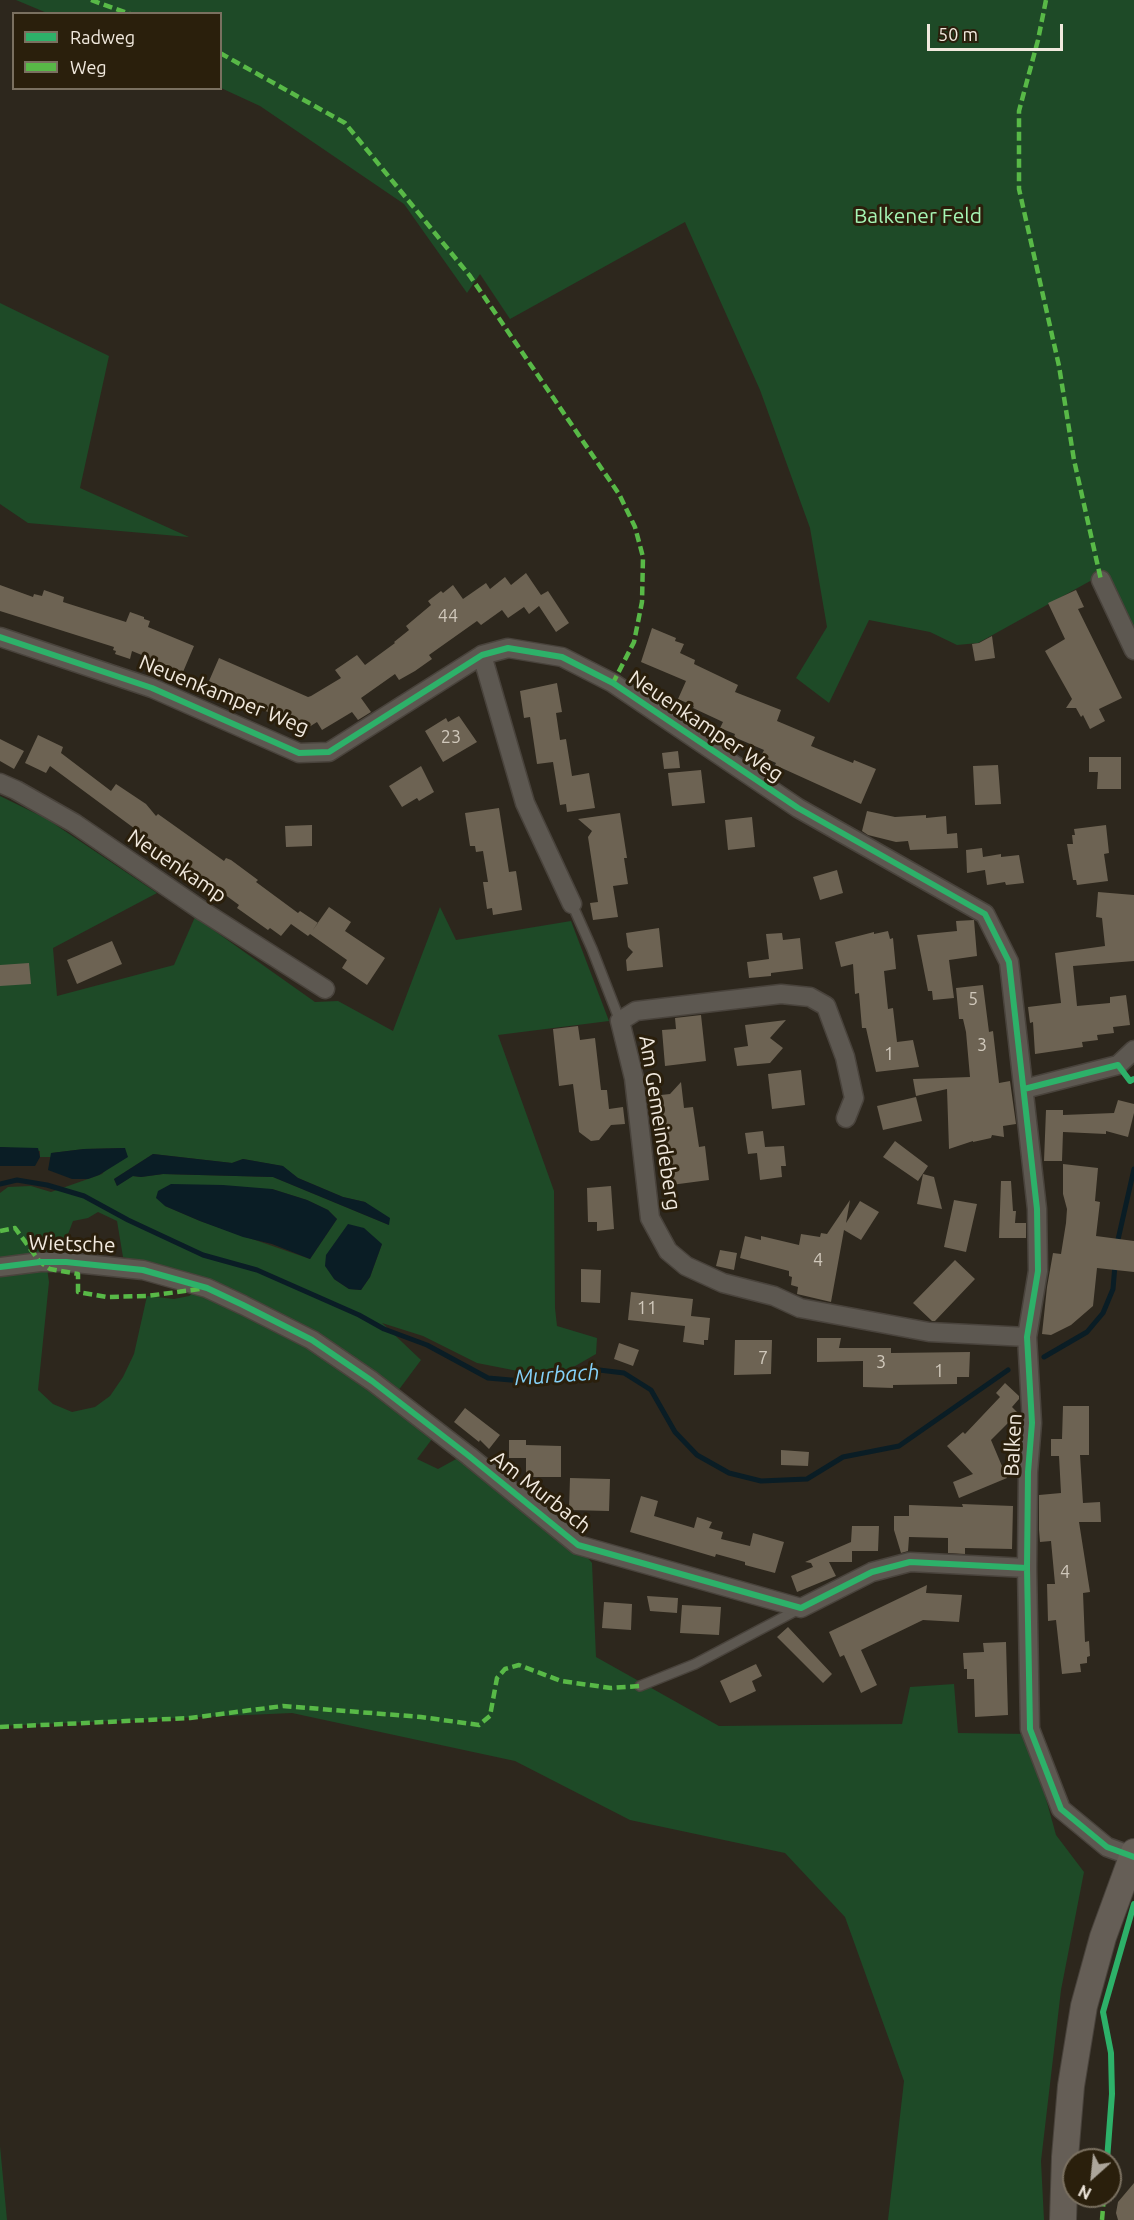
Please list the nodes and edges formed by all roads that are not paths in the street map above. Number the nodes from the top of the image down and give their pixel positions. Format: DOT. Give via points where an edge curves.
graph roads {
  1 [pos="1101,580"];
  2 [pos="0,637"];
  3 [pos="1134,650"];
  4 [pos="482,655"];
  5 [pos="0,783"];
  6 [pos="572,904"];
  7 [pos="326,990"];
  8 [pos="620,1021"];
  9 [pos="1134,1050"];
  10 [pos="1024,1089"];
  11 [pos="846,1118"];
  12 [pos="0,1267"];
  13 [pos="143,1270"];
  14 [pos="1027,1337"];
  15 [pos="1027,1568"];
  16 [pos="801,1608"];
  17 [pos="640,1686"];
  18 [pos="1133,1855"];
  19 [pos="1063,2220"];
  1 -- 3 [label="street"];
  2 -- 4 [label="street, Neuenkamper Weg" via="152,688 299,753 328,752"];
  4 -- 6 [label="street" via="525,803"];
  4 -- 10 [label="street, Neuenkamper Weg" via="508,648 562,657 613,683 798,808 985,914 1009,960"];
  5 -- 7 [label="street, Neuenkamp" via="74,823"];
  6 -- 8 [label="lane, Am Gemeindeberg"];
  8 -- 11 [label="street, Am Gemeindeberg" via="636,1011 781,994 810,997 826,1006 845,1057 854,1098"];
  8 -- 14 [label="street, Am Gemeindeberg" via="634,1078 650,1218 668,1251 686,1266 723,1283 774,1296 800,1308 929,1332"];
  9 -- 10 [label="street" via="1118,1065"];
  10 -- 14 [label="street, Balken" via="1039,1240"];
  12 -- 13 [label="street, Wietsche" via="66,1262"];
  13 -- 16 [label="street, Am Murbach" via="207,1288 312,1340 398,1401 578,1545"];
  14 -- 15 [label="street, Balken" via="1032,1423"];
  15 -- 16 [label="street" via="910,1562 872,1572"];
  15 -- 18 [label="street, Balken" via="1030,1729 1060,1809 1107,1847"];
  16 -- 17 [label="lane" via="695,1664"];
  18 -- 19 [label="main road" via="1103,1937 1084,2007 1071,2086"];
}
